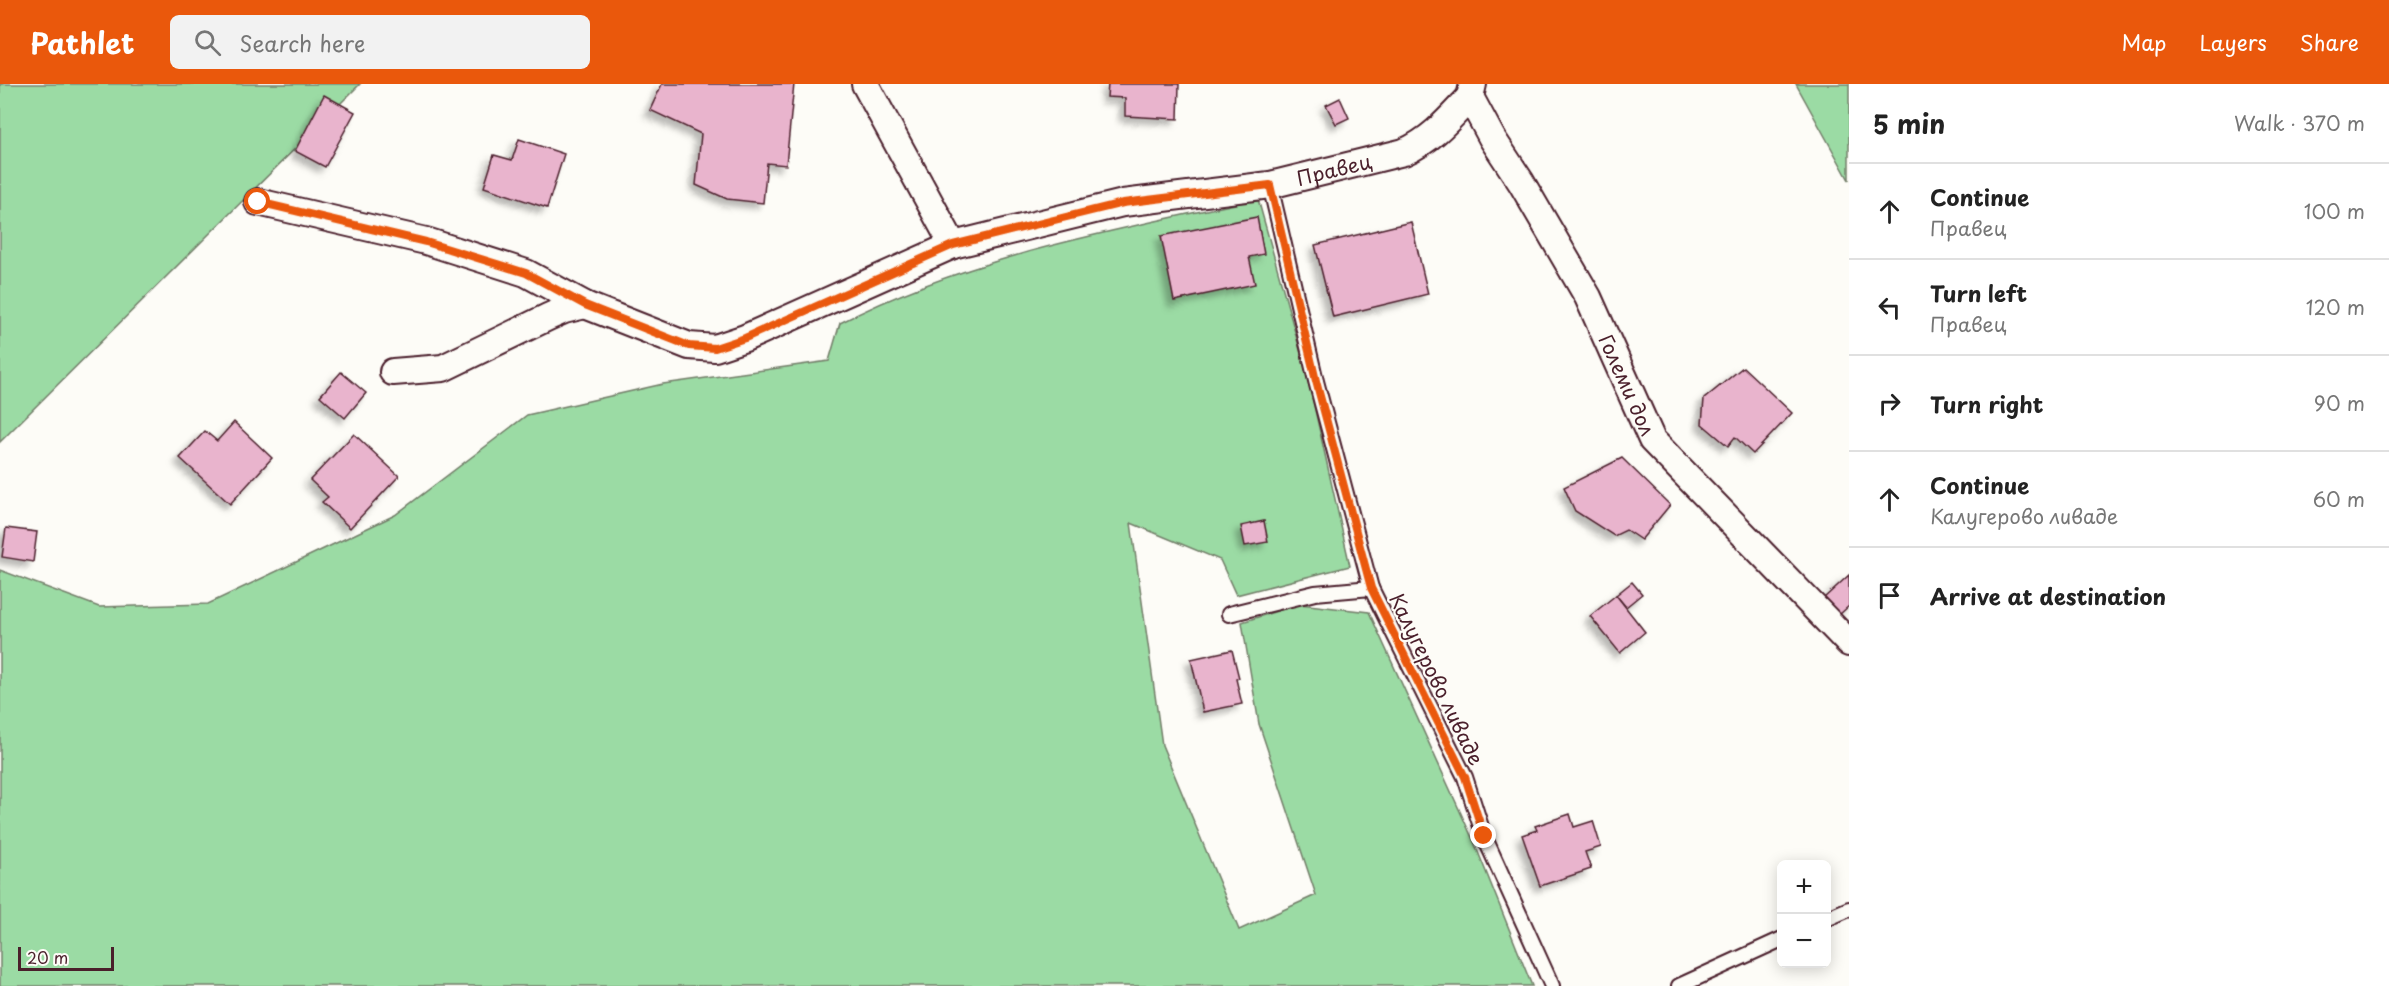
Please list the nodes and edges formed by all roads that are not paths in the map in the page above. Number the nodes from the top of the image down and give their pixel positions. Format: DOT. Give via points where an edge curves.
graph roads {
  1 [pos="865,84"];
  2 [pos="1472,91"];
  3 [pos="1270,185"];
  4 [pos="258,202"];
  5 [pos="953,245"];
  6 [pos="585,305"];
  7 [pos="393,372"];
  8 [pos="1371,588"];
  9 [pos="1229,614"];
  10 [pos="1849,643"];
  11 [pos="1849,909"];
  12 [pos="1831,917"];
  13 [pos="1777,941"];
  14 [pos="1552,986"];
  15 [pos="1679,986"];
  1 -- 5 [label="street"];
  2 -- 3 [label="street, Правец" via="1420,145"];
  2 -- 10 [label="street, Големи дол" via="1491,138 1588,297 1652,440"];
  3 -- 5 [label="street, Правец" via="1123,203"];
  3 -- 8 [label="lane" via="1316,381"];
  4 -- 6 [label="street, Правец" via="426,242 504,266 526,273"];
  5 -- 6 [label="street, Правец" via="715,348 689,346"];
  6 -- 7 [label="street" via="556,314 443,368"];
  8 -- 9 [label="lane, Калугерово ливаде" via="1315,593"];
  8 -- 14 [label="lane, Калугерово ливаде" via="1465,777 1484,836"];
  11 -- 12 [label="lane"];
  13 -- 15 [label="lane"];
}
